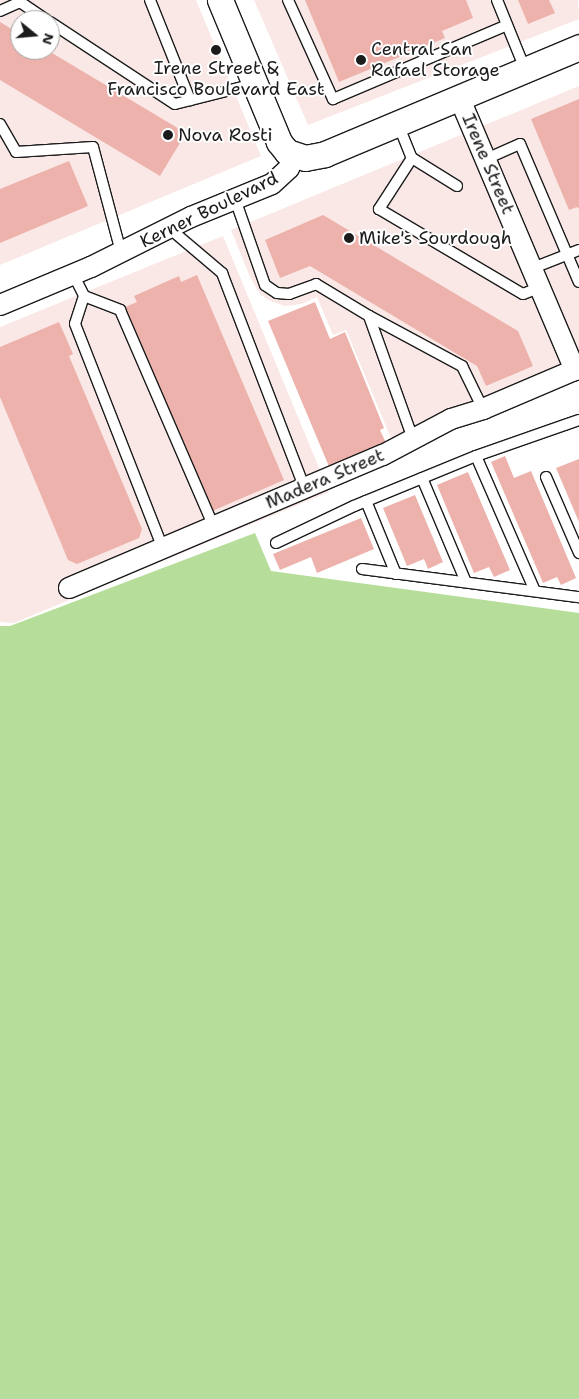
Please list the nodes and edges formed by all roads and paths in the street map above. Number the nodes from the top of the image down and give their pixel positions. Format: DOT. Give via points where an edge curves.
graph roads {
  1 [pos="150,0"];
  2 [pos="288,0"];
  3 [pos="497,0"];
  4 [pos="23,1"];
  5 [pos="225,2"];
  6 [pos="35,10"];
  7 [pos="0,11"];
  8 [pos="507,26"];
  9 [pos="60,28"];
  10 [pos="579,47"];
  11 [pos="525,69"];
  12 [pos="255,84"];
  13 [pos="459,97"];
  14 [pos="190,100"];
  15 [pos="398,123"];
  16 [pos="0,124"];
  17 [pos="295,156"];
  18 [pos="412,158"];
  19 [pos="486,159"];
  20 [pos="457,186"];
  21 [pos="235,199"];
  22 [pos="169,228"];
  23 [pos="579,250"];
  24 [pos="121,252"];
  25 [pos="568,255"];
  26 [pos="533,268"];
  27 [pos="73,274"];
  28 [pos="579,282"];
  29 [pos="541,287"];
  30 [pos="84,296"];
  31 [pos="0,305"];
  32 [pos="369,316"];
  33 [pos="578,373"];
  34 [pos="483,409"];
  35 [pos="579,420"];
  36 [pos="413,439"];
  37 [pos="476,456"];
  38 [pos="546,477"];
  39 [pos="422,478"];
  40 [pos="305,489"];
  41 [pos="366,501"];
  42 [pos="214,527"];
  43 [pos="276,543"];
  44 [pos="162,549"];
  45 [pos="579,553"];
  46 [pos="362,569"];
  47 [pos="396,574"];
  48 [pos="466,582"];
  49 [pos="70,588"];
  50 [pos="535,591"];
  51 [pos="579,596"];
  1 -- 14 [label="lane"];
  2 -- 8 [label="lane" via="333,99"];
  3 -- 8 [label="lane"];
  4 -- 6 [label="lane"];
  4 -- 7 [label="lane"];
  5 -- 12 [label="street"];
  8 -- 11 [label="lane"];
  9 -- 14 [label="lane" via="175,104"];
  10 -- 11 [label="street, Kerner Boulevard"];
  11 -- 13 [label="street, Kerner Boulevard"];
  12 -- 14 [label="lane"];
  12 -- 17 [label="street" via="279,142"];
  13 -- 15 [label="street, Kerner Boulevard"];
  13 -- 19 [label="street, Irene Street"];
  15 -- 17 [label="street, Kerner Boulevard" via="325,154 305,158"];
  15 -- 18 [label="lane"];
  16 -- 24 [label="lane" via="16,152 94,147"];
  17 -- 21 [label="street, Kerner Boulevard" via="277,180"];
  18 -- 20 [label="lane"];
  18 -- 29 [label="lane" via="379,208 522,294"];
  19 -- 25 [label="lane" via="520,144"];
  19 -- 26 [label="street, Irene Street"];
  21 -- 22 [label="street, Kerner Boulevard"];
  21 -- 32 [label="lane" via="265,285 277,293 289,294 316,284"];
  22 -- 24 [label="street, Kerner Boulevard"];
  22 -- 40 [label="lane" via="222,273"];
  23 -- 25 [label="lane"];
  24 -- 27 [label="street, Kerner Boulevard"];
  25 -- 26 [label="lane"];
  25 -- 28 [label="lane"];
  26 -- 29 [label="street, Irene Street"];
  27 -- 30 [label="lane"];
  27 -- 31 [label="street, Kerner Boulevard"];
  29 -- 33 [label="street, Irene Street"];
  30 -- 42 [label="lane" via="120,310"];
  30 -- 44 [label="lane" via="75,324"];
  32 -- 34 [label="lane" via="462,366"];
  32 -- 36 [label="lane"];
  33 -- 34 [label="street, Madera Street"];
  34 -- 36 [label="street, Madera Street" via="451,419"];
  35 -- 37 [label="lane"];
  36 -- 40 [label="street, Madera Street"];
  37 -- 39 [label="lane"];
  37 -- 50 [label="lane"];
  38 -- 45 [label="lane"];
  39 -- 41 [label="lane"];
  39 -- 48 [label="lane"];
  40 -- 42 [label="street, Madera Street"];
  41 -- 43 [label="lane"];
  41 -- 47 [label="lane"];
  42 -- 44 [label="street, Madera Street"];
  44 -- 49 [label="street, Madera Street"];
  46 -- 47 [label="lane"];
  47 -- 48 [label="lane"];
  48 -- 50 [label="lane"];
  50 -- 51 [label="lane"];
}
